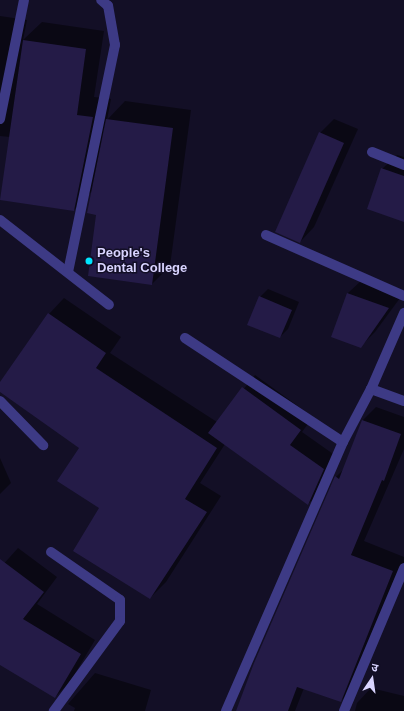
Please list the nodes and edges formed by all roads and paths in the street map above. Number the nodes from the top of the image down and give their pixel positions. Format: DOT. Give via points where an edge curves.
graph roads {
  1 [pos="24,0"];
  2 [pos="101,0"];
  3 [pos="0,119"];
  4 [pos="372,152"];
  5 [pos="404,165"];
  6 [pos="0,220"];
  7 [pos="266,235"];
  8 [pos="68,272"];
  9 [pos="404,296"];
  10 [pos="108,305"];
  11 [pos="404,313"];
  12 [pos="185,338"];
  13 [pos="371,389"];
  14 [pos="0,401"];
  15 [pos="404,401"];
  16 [pos="343,442"];
  17 [pos="43,445"];
  18 [pos="51,552"];
  19 [pos="404,568"];
  20 [pos="54,711"];
  21 [pos="226,711"];
  22 [pos="344,711"];
  1 -- 3 [label="street"];
  2 -- 8 [label="street" via="108,6 116,45"];
  4 -- 5 [label="street"];
  6 -- 8 [label="street"];
  7 -- 9 [label="street"];
  8 -- 10 [label="street"];
  11 -- 13 [label="street"];
  12 -- 16 [label="street"];
  13 -- 15 [label="street"];
  13 -- 16 [label="street"];
  14 -- 17 [label="street"];
  16 -- 21 [label="street"];
  18 -- 20 [label="street" via="120,600 120,621"];
  19 -- 22 [label="street"];
}
